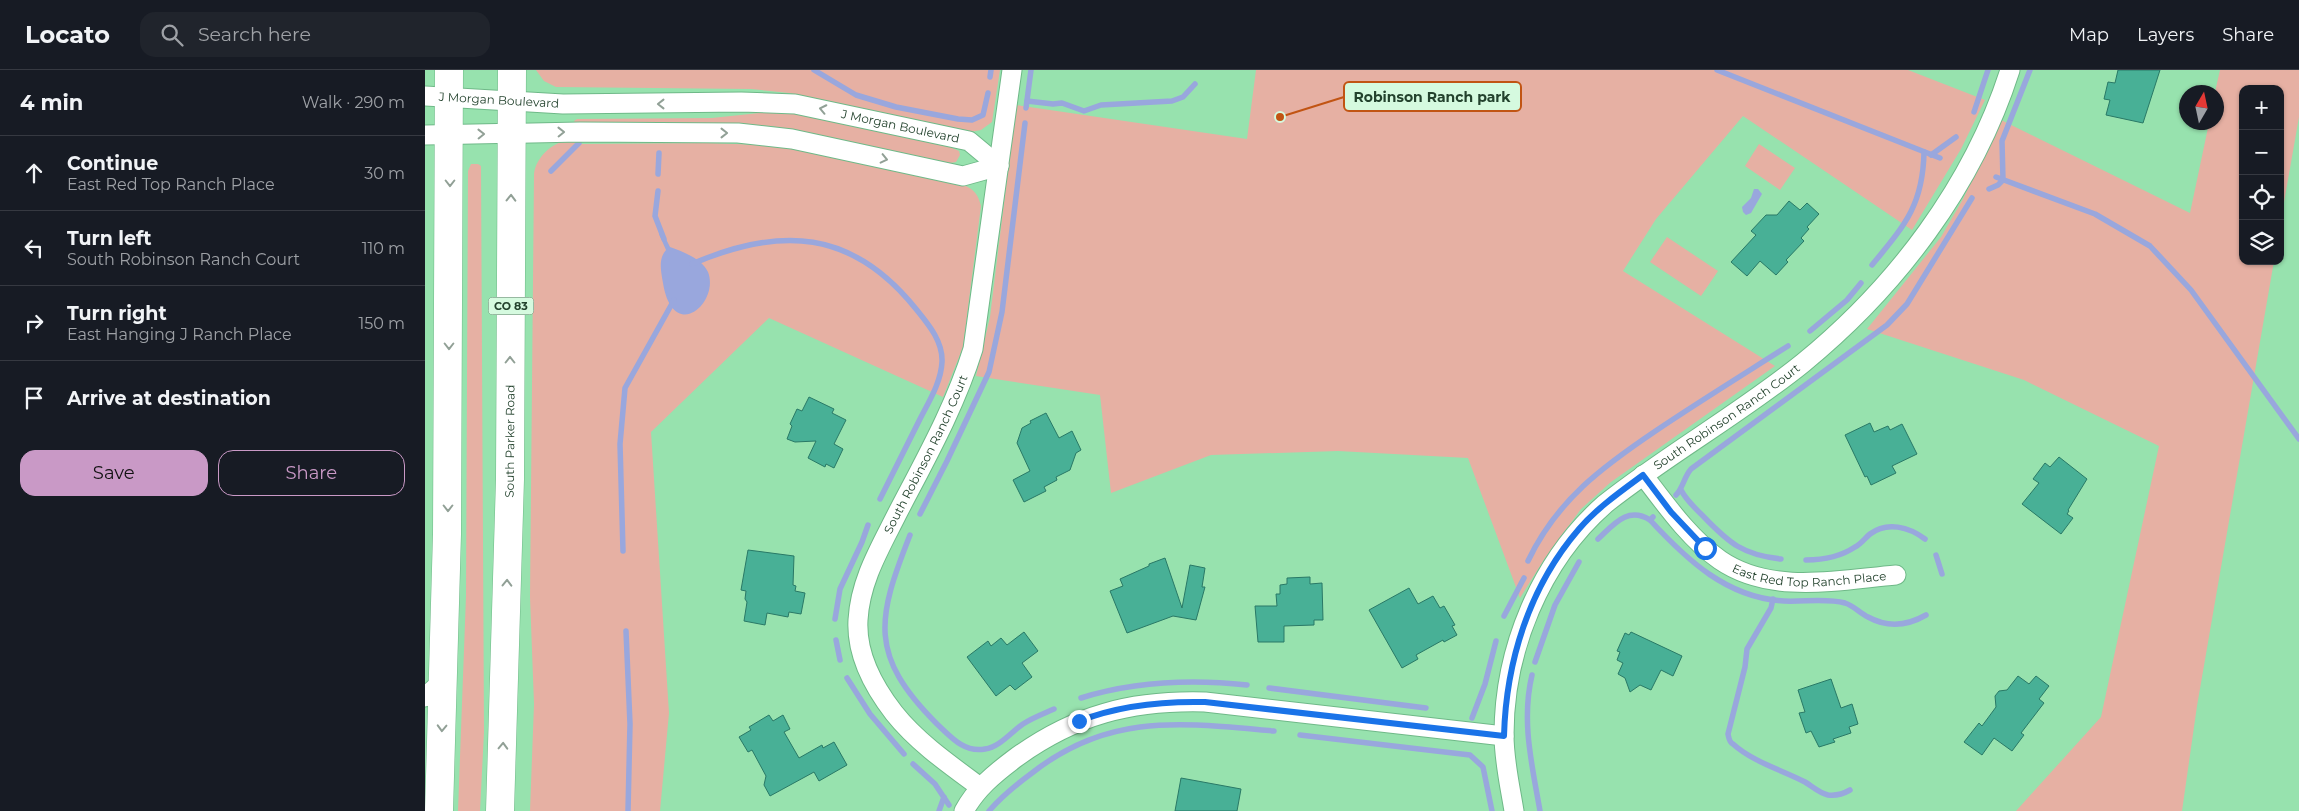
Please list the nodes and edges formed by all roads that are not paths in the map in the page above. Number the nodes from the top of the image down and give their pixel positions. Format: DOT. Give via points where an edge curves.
graph roads {
  1 [pos="512,70"];
  2 [pos="1012,70"];
  3 [pos="2009,70"];
  4 [pos="441,87"];
  5 [pos="513,102"];
  6 [pos="513,133"];
  7 [pos="437,134"];
  8 [pos="999,166"];
  9 [pos="1643,475"];
  10 [pos="1896,575"];
  11 [pos="435,688"];
  12 [pos="1504,736"];
  13 [pos="980,787"];
  14 [pos="439,811"];
  15 [pos="500,811"];
  16 [pos="964,811"];
  17 [pos="1514,811"];
  1 -- 5 [label="highway, South Parker Road / CO 83"];
  2 -- 8 [label="street, South Robinson Ranch Court"];
  3 -- 9 [label="street, South Robinson Ranch Court" via="1984,136 1945,206 1879,293 1802,364"];
  4 -- 5 [label="street, J Morgan Boulevard"];
  4 -- 7 [label="highway"];
  5 -- 6 [label="highway, South Parker Road / CO 83"];
  8 -- 5 [label="street, J Morgan Boulevard, one-way" via="969,141 795,104"];
  7 -- 6 [label="street, one-way"];
  6 -- 8 [label="street, one-way" via="738,133 792,139 963,176"];
  15 -- 6 [label="highway, South Parker Road / CO 83, one-way" via="509,516"];
  7 -- 11 [label="highway, one-way" via="449,382"];
  8 -- 13 [label="street, South Robinson Ranch Court" via="977,334 971,356 959,393 868,574 858,620 864,662 887,704 928,746"];
  9 -- 10 [label="street, East Red Top Ranch Place" via="1671,512 1705,548 1744,572 1790,582"];
  9 -- 12 [label="street, South Robinson Ranch Court" via="1578,530 1557,558 1535,599 1518,642 1510,674"];
  11 -- 14 [label="highway, one-way"];
  12 -- 13 [label="street" via="1205,702 1153,703 1106,712 1065,728 1021,754"];
  12 -- 17 [label="street, South Robinson Ranch Court"];
  13 -- 16 [label="street"];
}
